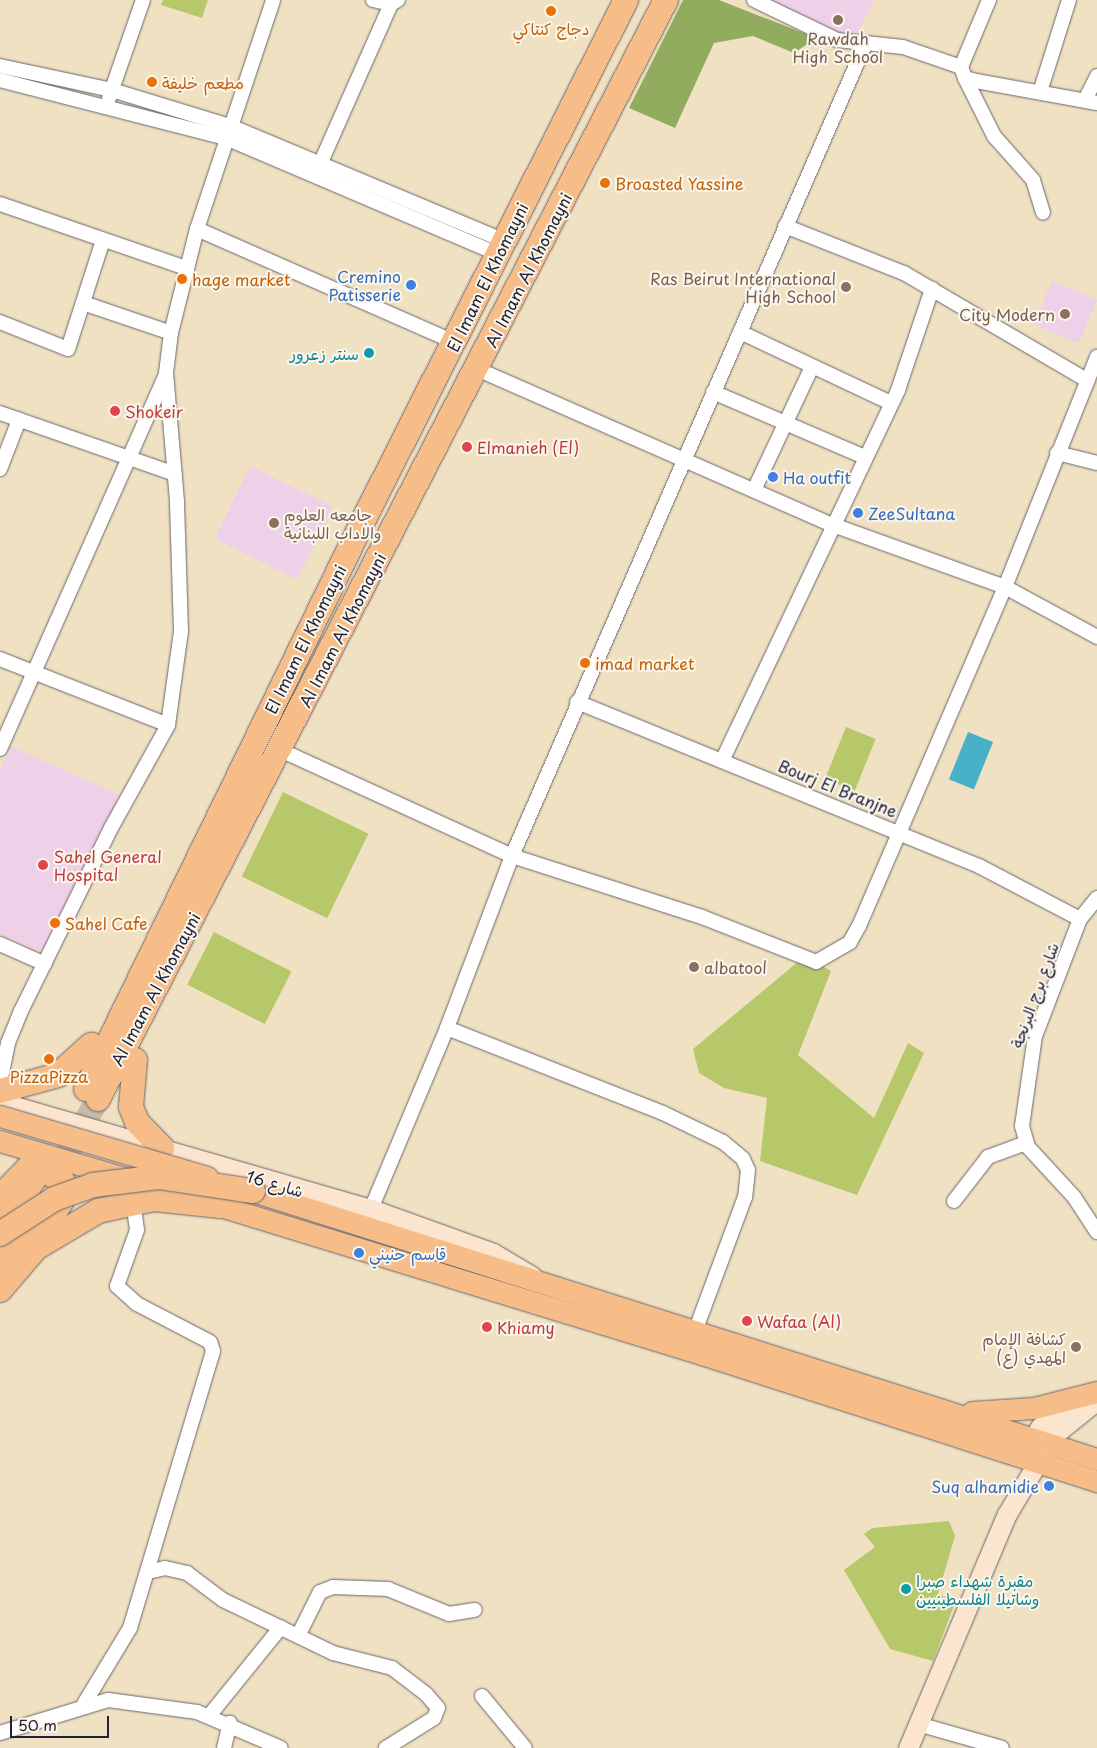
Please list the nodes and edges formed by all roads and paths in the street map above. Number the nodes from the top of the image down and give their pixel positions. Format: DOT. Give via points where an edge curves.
graph roads {
  1 [pos="143,0"];
  2 [pos="273,0"];
  3 [pos="373,0"];
  4 [pos="666,0"];
  5 [pos="754,0"];
  6 [pos="989,0"];
  7 [pos="1069,0"];
  8 [pos="394,2"];
  9 [pos="624,4"];
  10 [pos="654,24"];
  11 [pos="865,45"];
  12 [pos="0,66"];
  13 [pos="963,72"];
  14 [pos="1097,76"];
  15 [pos="0,80"];
  16 [pos="112,90"];
  17 [pos="1040,92"];
  18 [pos="1091,102"];
  19 [pos="107,104"];
  20 [pos="228,132"];
  21 [pos="320,162"];
  22 [pos="0,204"];
  23 [pos="1043,212"];
  24 [pos="785,226"];
  25 [pos="197,229"];
  26 [pos="102,242"];
  27 [pos="501,247"];
  28 [pos="186,268"];
  29 [pos="932,289"];
  30 [pos="83,303"];
  31 [pos="0,322"];
  32 [pos="740,332"];
  33 [pos="171,333"];
  34 [pos="455,342"];
  35 [pos="1097,357"];
  36 [pos="812,367"];
  37 [pos="477,369"];
  38 [pos="166,373"];
  39 [pos="1089,388"];
  40 [pos="713,392"];
  41 [pos="892,403"];
  42 [pos="0,413"];
  43 [pos="19,420"];
  44 [pos="786,423"];
  45 [pos="1057,453"];
  46 [pos="126,457"];
  47 [pos="865,457"];
  48 [pos="682,460"];
  49 [pos="1097,462"];
  50 [pos="0,469"];
  51 [pos="175,474"];
  52 [pos="754,490"];
  53 [pos="365,517"];
  54 [pos="833,525"];
  55 [pos="392,533"];
  56 [pos="1005,587"];
  57 [pos="1097,637"];
  58 [pos="0,659"];
  59 [pos="31,674"];
  60 [pos="577,702"];
  61 [pos="297,718"];
  62 [pos="168,725"];
  63 [pos="0,749"];
  64 [pos="288,753"];
  65 [pos="247,757"];
  66 [pos="722,761"];
  67 [pos="897,831"];
  68 [pos="512,856"];
  69 [pos="1097,898"];
  70 [pos="1080,919"];
  71 [pos="0,944"];
  72 [pos="45,964"];
  73 [pos="447,1028"];
  74 [pos="92,1045"];
  75 [pos="135,1060"];
  76 [pos="0,1083"];
  77 [pos="0,1091"];
  78 [pos="91,1096"];
  79 [pos="0,1102"];
  80 [pos="0,1116"];
  81 [pos="0,1141"];
  82 [pos="1026,1143"];
  83 [pos="162,1148"];
  84 [pos="253,1191"];
  85 [pos="0,1197"];
  86 [pos="133,1201"];
  87 [pos="954,1201"];
  88 [pos="221,1206"];
  89 [pos="371,1208"];
  90 [pos="1097,1230"];
  91 [pos="0,1233"];
  92 [pos="2,1278"];
  93 [pos="533,1280"];
  94 [pos="696,1329"];
  95 [pos="1097,1392"];
  96 [pos="1097,1400"];
  97 [pos="945,1410"];
  98 [pos="1040,1440"];
  99 [pos="1030,1459"];
  100 [pos="1097,1459"];
  101 [pos="1097,1481"];
  102 [pos="148,1572"];
  103 [pos="475,1610"];
  104 [pos="281,1627"];
  105 [pos="299,1634"];
  106 [pos="482,1696"];
  107 [pos="84,1704"];
  108 [pos="209,1716"];
  109 [pos="230,1723"];
  110 [pos="918,1724"];
  111 [pos="0,1733"];
  112 [pos="962,1743"];
  113 [pos="224,1748"];
  114 [pos="281,1748"];
  115 [pos="386,1748"];
  116 [pos="524,1748"];
  117 [pos="908,1748"];
  118 [pos="1002,1748"];
  1 -- 16 [label="street"];
  2 -- 20 [label="street"];
  3 -- 8 [label="street"];
  4 -- 10 [label="highway, Al Imam Al Khomayni"];
  5 -- 11 [label="street" via="827,36"];
  6 -- 13 [label="street"];
  7 -- 17 [label="street"];
  8 -- 21 [label="street"];
  9 -- 10 [label="highway"];
  9 -- 27 [label="highway, El Imam El Khomayni"];
  10 -- 37 [label="highway, Al Imam Al Khomayni"];
  11 -- 13 [label="street" via="904,47"];
  11 -- 24 [label="street"];
  12 -- 16 [label="street"];
  13 -- 17 [label="street"];
  13 -- 23 [label="street" via="994,136 1033,180"];
  14 -- 18 [label="street"];
  15 -- 19 [label="street"];
  16 -- 19 [label="street"];
  16 -- 20 [label="street"];
  17 -- 18 [label="street"];
  19 -- 20 [label="street"];
  20 -- 21 [label="street"];
  20 -- 25 [label="street"];
  20 -- 27 [label="street"];
  21 -- 27 [label="street"];
  22 -- 26 [label="street"];
  24 -- 29 [label="street" via="904,273"];
  24 -- 32 [label="street"];
  25 -- 28 [label="street"];
  25 -- 34 [label="street"];
  26 -- 28 [label="street"];
  26 -- 30 [label="street"];
  27 -- 34 [label="highway, El Imam El Khomayni"];
  28 -- 33 [label="street"];
  29 -- 39 [label="street"];
  29 -- 41 [label="street"];
  30 -- 31 [label="street" via="68,349"];
  30 -- 33 [label="street"];
  32 -- 36 [label="street"];
  32 -- 40 [label="street"];
  33 -- 38 [label="street"];
  34 -- 53 [label="highway, El Imam El Khomayni"];
  35 -- 39 [label="street"];
  36 -- 41 [label="street"];
  36 -- 44 [label="street"];
  37 -- 48 [label="street"];
  37 -- 55 [label="highway, Al Imam Al Khomayni"];
  38 -- 46 [label="street"];
  38 -- 51 [label="street"];
  39 -- 45 [label="street"];
  40 -- 44 [label="street"];
  40 -- 48 [label="street"];
  41 -- 47 [label="street"];
  42 -- 43 [label="street"];
  43 -- 46 [label="street"];
  43 -- 50 [label="street"];
  44 -- 47 [label="street"];
  44 -- 52 [label="street"];
  45 -- 49 [label="street"];
  45 -- 56 [label="street"];
  46 -- 51 [label="street"];
  46 -- 59 [label="street"];
  47 -- 54 [label="street"];
  48 -- 52 [label="street"];
  48 -- 60 [label="street"];
  51 -- 62 [label="street" via="181,631"];
  52 -- 54 [label="street"];
  53 -- 55 [label="highway"];
  53 -- 65 [label="highway, El Imam El Khomayni"];
  54 -- 56 [label="street"];
  54 -- 66 [label="street"];
  55 -- 61 [label="highway, Al Imam Al Khomayni"];
  56 -- 57 [label="street"];
  56 -- 67 [label="street"];
  58 -- 59 [label="street"];
  59 -- 62 [label="street"];
  59 -- 63 [label="street"];
  60 -- 66 [label="street, Bourj El Branjne"];
  60 -- 68 [label="street"];
  61 -- 64 [label="highway"];
  61 -- 78 [label="highway, Al Imam Al Khomayni"];
  62 -- 72 [label="street" via="111,828"];
  64 -- 68 [label="street"];
  64 -- 75 [label="highway"];
  65 -- 74 [label="highway" via="211,804"];
  65 -- 78 [label="highway, El Imam El Khomayni"];
  66 -- 67 [label="street, Bourj El Branjne"];
  67 -- 68 [label="street" via="850,942 816,962 702,917"];
  67 -- 70 [label="street, Bourj El Branjne" via="979,866"];
  68 -- 73 [label="street"];
  69 -- 70 [label="street, شارع برج البرنجة"];
  70 -- 82 [label="street, شارع برج البرنجة" via="1035,1036 1022,1107"];
  71 -- 72 [label="street"];
  72 -- 76 [label="street" via="8,1043"];
  73 -- 89 [label="street"];
  73 -- 94 [label="street" via="663,1113 723,1142 743,1159 748,1170 745,1197"];
  74 -- 75 [label="highway" via="73,1087 77,1100 88,1107 110,1102"];
  74 -- 77 [label="highway" via="58,1075"];
  75 -- 83 [label="highway" via="131,1107 137,1122"];
  79 -- 83 [label="street, شارع 16"];
  80 -- 84 [label="main road, شارع 16, bridge"];
  81 -- 88 [label="main road"];
  82 -- 87 [label="street" via="988,1157"];
  82 -- 90 [label="street"];
  83 -- 89 [label="street, شارع 16"];
  84 -- 91 [label="highway, bridge" via="159,1177 93,1185 54,1199"];
  84 -- 93 [label="main road, شارع 16"];
  85 -- 92 [label="highway" via="31,1167 58,1176 64,1187 51,1220"];
  86 -- 88 [label="highway" via="165,1199"];
  86 -- 92 [label="highway" via="98,1211 50,1237"];
  86 -- 102 [label="street" via="137,1230 118,1286 137,1304 210,1342 212,1351"];
  88 -- 99 [label="main road"];
  89 -- 93 [label="street, شارع 16" via="508,1259"];
  91 -- 92 [label="highway" via="42,1182"];
  93 -- 94 [label="main road, شارع 16"];
  94 -- 97 [label="main road, شارع 16"];
  95 -- 97 [label="main road" via="1002,1412"];
  95 -- 98 [label="street" via="1062,1411"];
  96 -- 98 [label="street"];
  97 -- 98 [label="main road, شارع 16"];
  98 -- 99 [label="street"];
  98 -- 100 [label="main road, شارع 16"];
  99 -- 101 [label="main road"];
  99 -- 110 [label="street"];
  102 -- 104 [label="street" via="165,1568 187,1573 223,1600"];
  102 -- 107 [label="street" via="125,1639"];
  103 -- 105 [label="street" via="449,1614 388,1589 333,1586 320,1592"];
  104 -- 105 [label="street"];
  104 -- 108 [label="street"];
  105 -- 115 [label="street" via="333,1653 392,1668 436,1703 434,1718"];
  106 -- 116 [label="street"];
  107 -- 108 [label="street" via="130,1701"];
  107 -- 111 [label="street"];
  108 -- 109 [label="street"];
  109 -- 113 [label="street"];
  109 -- 114 [label="street"];
  110 -- 112 [label="street"];
  110 -- 117 [label="street"];
  112 -- 118 [label="street"];
}
